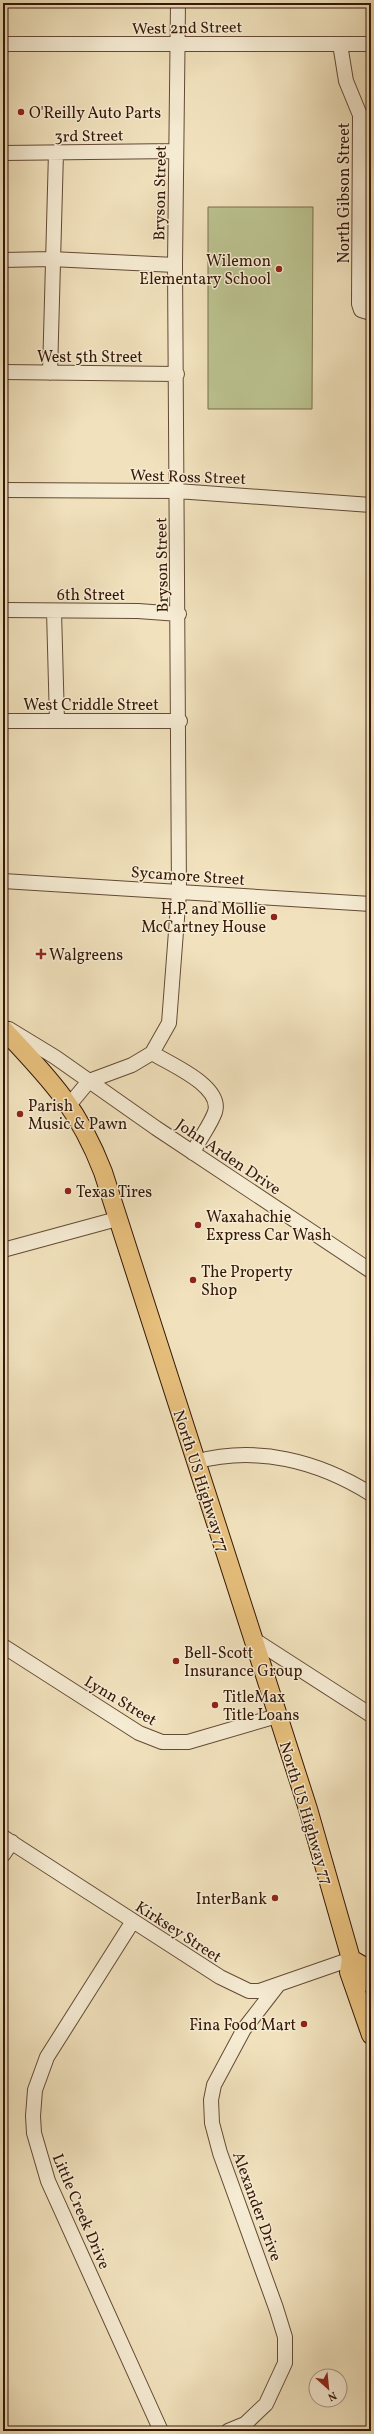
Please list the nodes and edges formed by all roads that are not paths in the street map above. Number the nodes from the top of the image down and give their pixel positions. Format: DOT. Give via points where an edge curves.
graph roads {
  1 [pos="178,3"];
  2 [pos="177,43"];
  3 [pos="3,44"];
  4 [pos="340,44"];
  5 [pos="371,44"];
  6 [pos="176,151"];
  7 [pos="56,152"];
  8 [pos="3,154"];
  9 [pos="51,259"];
  10 [pos="3,260"];
  11 [pos="175,265"];
  12 [pos="366,311"];
  13 [pos="3,372"];
  14 [pos="50,373"];
  15 [pos="177,374"];
  16 [pos="3,490"];
  17 [pos="176,491"];
  18 [pos="371,505"];
  19 [pos="3,610"];
  20 [pos="54,611"];
  21 [pos="179,614"];
  22 [pos="3,721"];
  23 [pos="57,721"];
  24 [pos="180,721"];
  25 [pos="3,881"];
  26 [pos="180,892"];
  27 [pos="371,904"];
  28 [pos="3,1025"];
  29 [pos="3,1029"];
  30 [pos="152,1053"];
  31 [pos="89,1081"];
  32 [pos="70,1104"];
  33 [pos="193,1153"];
  34 [pos="117,1219"];
  35 [pos="3,1250"];
  36 [pos="371,1271"];
  37 [pos="195,1462"];
  38 [pos="371,1494"];
  39 [pos="253,1639"];
  40 [pos="3,1646"];
  41 [pos="371,1715"];
  42 [pos="277,1716"];
  43 [pos="7,1839"];
  44 [pos="3,1855"];
  45 [pos="133,1921"];
  46 [pos="351,1959"];
  47 [pos="278,1984"];
  48 [pos="371,1984"];
  49 [pos="371,2035"];
  50 [pos="161,2431"];
  51 [pos="228,2431"];
  1 -- 2 [label="street, Bryson Street"];
  2 -- 3 [label="street, West 2nd Street"];
  2 -- 4 [label="street, West 2nd Street"];
  2 -- 6 [label="street, Bryson Street"];
  4 -- 5 [label="street, West 2nd Street"];
  4 -- 12 [label="street, North Gibson Street" via="346,81 360,116 359,304"];
  6 -- 7 [label="street, 3rd Street"];
  6 -- 11 [label="street, Bryson Street"];
  7 -- 8 [label="street, 3rd Street"];
  7 -- 9 [label="street"];
  9 -- 10 [label="street"];
  9 -- 11 [label="street"];
  9 -- 14 [label="street"];
  11 -- 15 [label="street, Bryson Street"];
  13 -- 14 [label="street, West 5th Street"];
  14 -- 15 [label="street, West 5th Street"];
  15 -- 17 [label="street, Bryson Street"];
  16 -- 17 [label="street, West Ross Street"];
  17 -- 18 [label="street, West Ross Street"];
  17 -- 21 [label="street, Bryson Street"];
  19 -- 20 [label="street, 6th Street"];
  20 -- 21 [label="street, 6th Street"];
  20 -- 23 [label="street"];
  21 -- 24 [label="street, Bryson Street"];
  22 -- 23 [label="street, West Criddle Street"];
  23 -- 24 [label="street, West Criddle Street"];
  24 -- 26 [label="street, Bryson Street"];
  25 -- 26 [label="street, Sycamore Street"];
  26 -- 27 [label="street, Sycamore Street"];
  26 -- 30 [label="street, Bryson Street" via="169,1023"];
  28 -- 31 [label="street"];
  29 -- 32 [label="main road, North US Highway 77"];
  30 -- 31 [label="street, Bryson Street" via="132,1065"];
  30 -- 33 [label="street" via="206,1086 215,1098 217,1105 214,1113"];
  31 -- 32 [label="street"];
  31 -- 33 [label="street, John Arden Drive"];
  32 -- 34 [label="main road, North US Highway 77" via="93,1146"];
  33 -- 36 [label="street, John Arden Drive"];
  34 -- 35 [label="street"];
  34 -- 37 [label="main road, North US Highway 77"];
  37 -- 38 [label="street" via="213,1457 248,1454 272,1456 301,1462 335,1474"];
  37 -- 39 [label="main road, North US Highway 77"];
  39 -- 41 [label="street"];
  39 -- 42 [label="main road, North US Highway 77"];
  40 -- 42 [label="street, Lynn Street" via="139,1733 162,1742 188,1742"];
  42 -- 46 [label="main road, North US Highway 77" via="308,1809"];
  43 -- 44 [label="street"];
  43 -- 45 [label="street, Kirksey Street"];
  45 -- 47 [label="street, Kirksey Street" via="241,1988 259,1991"];
  45 -- 50 [label="street, Little Creek Drive" via="47,2057 35,2090 33,2116 34,2133 48,2182"];
  46 -- 47 [label="street, Kirksey Street"];
  46 -- 48 [label="main road" via="365,1967"];
  46 -- 49 [label="main road, North US Highway 77" via="349,1972"];
  47 -- 51 [label="street, Alexander Drive" via="244,2029 214,2085 211,2100 212,2123 220,2153 285,2337 285,2363 266,2404 245,2424"];
}
